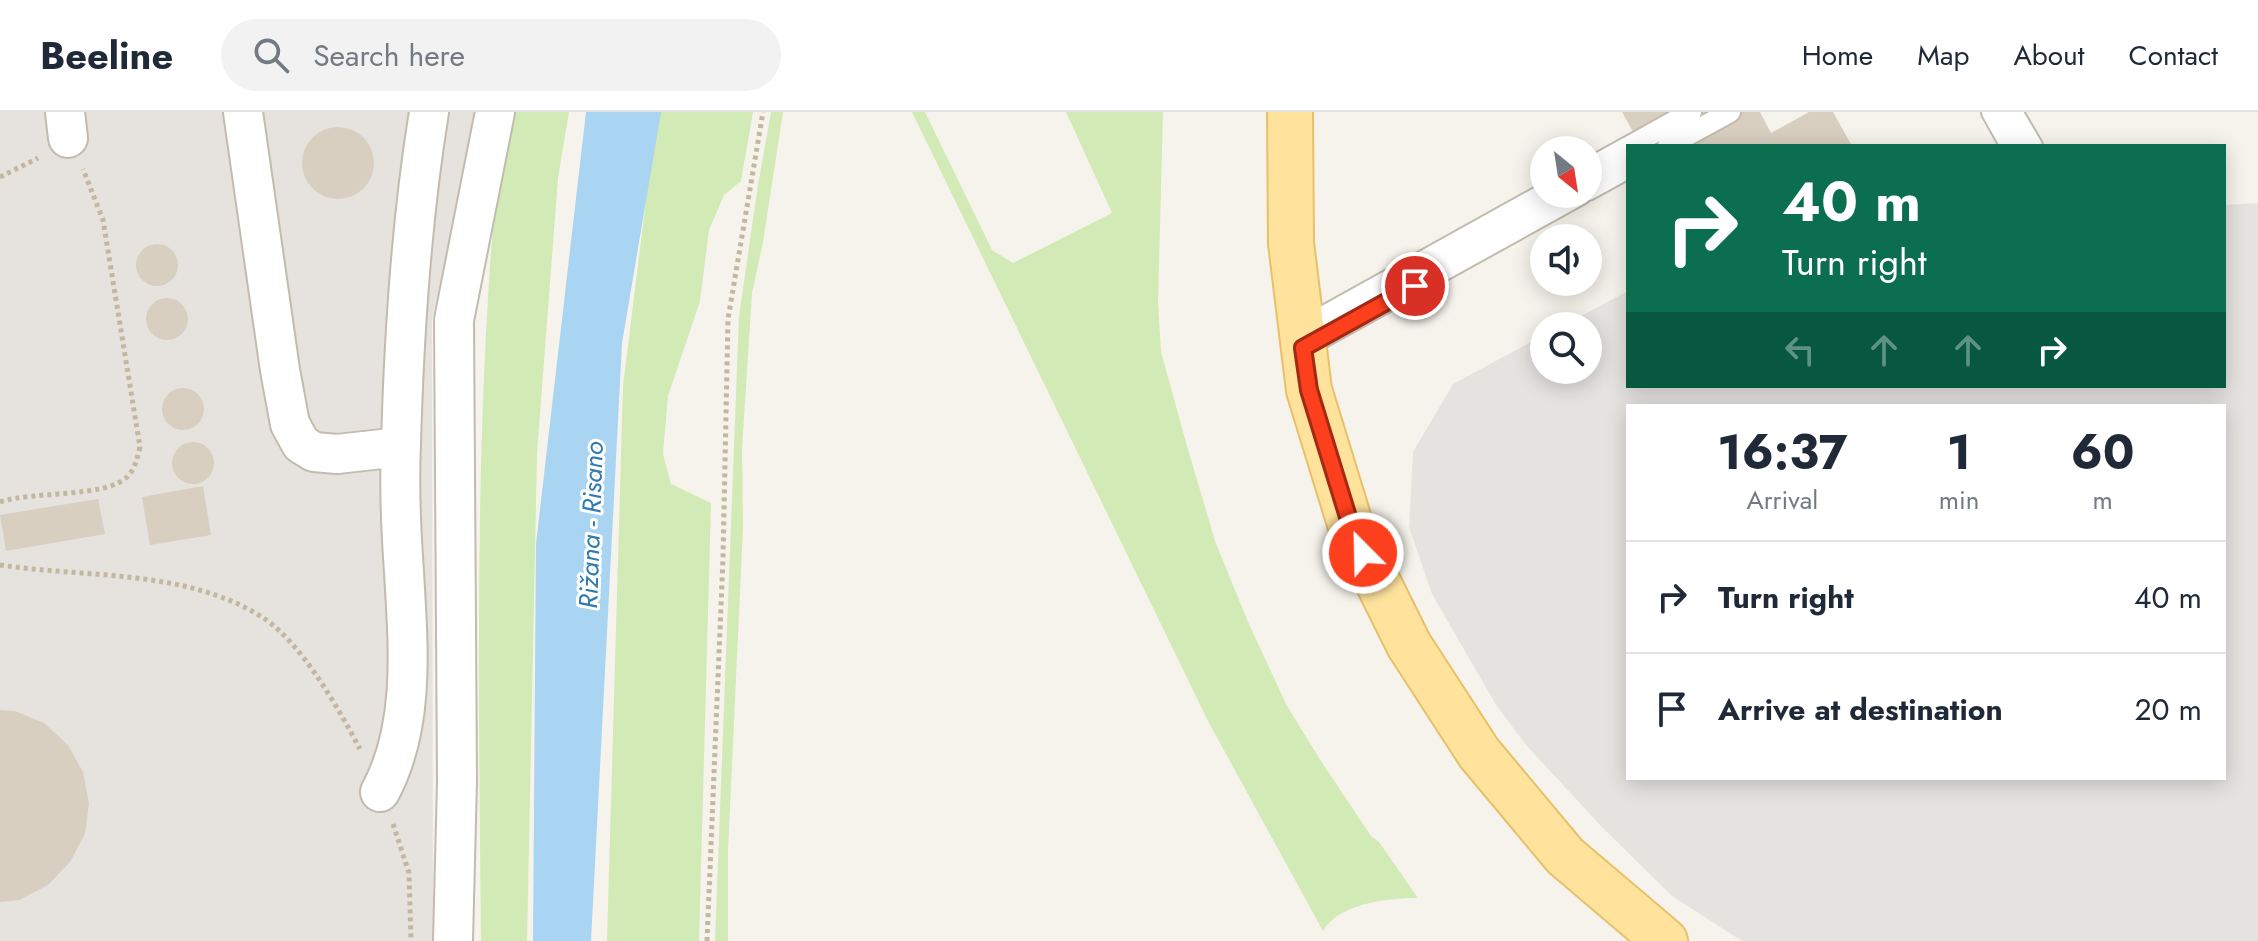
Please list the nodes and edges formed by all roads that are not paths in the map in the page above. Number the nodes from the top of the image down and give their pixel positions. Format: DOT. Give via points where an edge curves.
graph roads {
  1 [pos="243,112"];
  2 [pos="429,112"];
  3 [pos="495,112"];
  4 [pos="1290,112"];
  5 [pos="1691,112"];
  6 [pos="1730,112"];
  7 [pos="1992,112"];
  8 [pos="2012,112"];
  9 [pos="1633,144"];
  10 [pos="1672,144"];
  11 [pos="2010,144"];
  12 [pos="2031,144"];
  13 [pos="1626,148"];
  14 [pos="1602,161"];
  15 [pos="1626,169"];
  16 [pos="1602,182"];
  17 [pos="1530,202"];
  18 [pos="1554,208"];
  19 [pos="1302,338"];
  20 [pos="400,447"];
  21 [pos="372,775"];
  22 [pos="453,941"];
  23 [pos="1665,941"];
  1 -- 20 [label="street" via="290,424 301,444 314,452"];
  2 -- 20 [label="street" via="411,261"];
  3 -- 22 [label="street" via="454,320"];
  4 -- 19 [label="main road" via="1291,243"];
  5 -- 9 [label="lane"];
  6 -- 10 [label="lane"];
  7 -- 11 [label="lane"];
  8 -- 12 [label="lane"];
  13 -- 14 [label="lane"];
  15 -- 16 [label="lane"];
  17 -- 19 [label="lane"];
  18 -- 19 [label="lane"];
  19 -- 23 [label="main road" via="1309,390 1352,530 1409,645 1479,753 1565,856"];
  20 -- 21 [label="street" via="405,702 390,773"];
}
